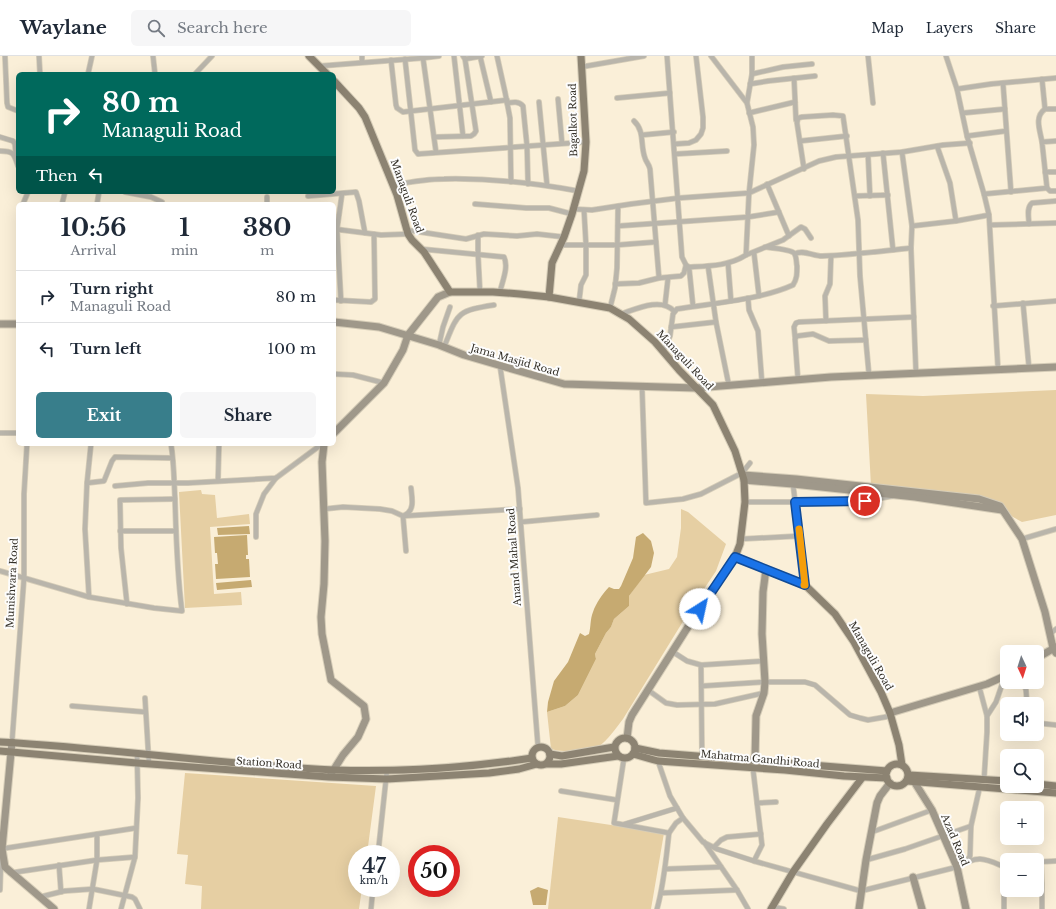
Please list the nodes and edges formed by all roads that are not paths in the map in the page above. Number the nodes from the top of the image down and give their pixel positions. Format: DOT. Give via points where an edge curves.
graph roads {
  1 [pos="5,56"];
  2 [pos="39,56"];
  3 [pos="92,56"];
  4 [pos="153,56"];
  5 [pos="212,56"];
  6 [pos="309,56"];
  7 [pos="362,56"];
  8 [pos="440,56"];
  9 [pos="454,56"];
  10 [pos="481,56"];
  11 [pos="496,56"];
  12 [pos="581,56"];
  13 [pos="644,56"];
  14 [pos="667,56"];
  15 [pos="696,56"];
  16 [pos="711,56"];
  17 [pos="752,56"];
  18 [pos="868,56"];
  19 [pos="946,56"];
  20 [pos="397,58"];
  21 [pos="423,58"];
  22 [pos="464,58"];
  23 [pos="392,60"];
  24 [pos="405,60"];
  25 [pos="362,62"];
  26 [pos="812,64"];
  27 [pos="320,66"];
  28 [pos="581,67"];
  29 [pos="40,72"];
  30 [pos="88,72"];
  31 [pos="155,72"];
  32 [pos="197,72"];
  33 [pos="326,72"];
  34 [pos="752,74"];
  35 [pos="815,76"];
  36 [pos="794,78"];
  37 [pos="1056,78"];
  38 [pos="1042,79"];
  39 [pos="0,80"];
  40 [pos="6,80"];
  41 [pos="336,83"];
  42 [pos="1003,83"];
  43 [pos="750,84"];
  44 [pos="957,89"];
  45 [pos="670,93"];
  46 [pos="617,98"];
  47 [pos="558,99"];
  48 [pos="507,101"];
  49 [pos="491,102"];
  50 [pos="538,102"];
  51 [pos="795,102"];
  52 [pos="872,103"];
  53 [pos="472,104"];
  54 [pos="747,104"];
  55 [pos="460,106"];
  56 [pos="430,109"];
  57 [pos="1005,109"];
  58 [pos="1045,109"];
  59 [pos="1056,109"];
  60 [pos="16,110"];
  61 [pos="411,112"];
  62 [pos="749,113"];
  63 [pos="963,113"];
  64 [pos="634,121"];
  65 [pos="796,123"];
  66 [pos="1006,131"];
  67 [pos="674,132"];
  68 [pos="642,135"];
  69 [pos="463,136"];
  70 [pos="846,136"];
  71 [pos="968,136"];
  72 [pos="0,137"];
  73 [pos="434,137"];
  74 [pos="800,141"];
  75 [pos="1056,141"];
  76 [pos="586,142"];
  77 [pos="1042,142"];
  78 [pos="562,143"];
  79 [pos="970,143"];
  80 [pos="542,144"];
  81 [pos="674,144"];
  82 [pos="527,146"];
  83 [pos="937,146"];
  84 [pos="511,147"];
  85 [pos="0,151"];
  86 [pos="727,151"];
  87 [pos="436,152"];
  88 [pos="902,152"];
  89 [pos="883,153"];
  90 [pos="675,154"];
  91 [pos="868,155"];
  92 [pos="850,156"];
  93 [pos="16,157"];
  94 [pos="804,169"];
  95 [pos="1045,172"];
  96 [pos="1056,172"];
  97 [pos="511,182"];
  98 [pos="528,184"];
  99 [pos="767,184"];
  100 [pos="393,185"];
  101 [pos="547,185"];
  102 [pos="1047,188"];
  103 [pos="578,191"];
  104 [pos="1011,192"];
  105 [pos="1056,192"];
  106 [pos="749,193"];
  107 [pos="135,194"];
  108 [pos="342,194"];
  109 [pos="984,194"];
  110 [pos="888,195"];
  111 [pos="308,196"];
  112 [pos="854,196"];
  113 [pos="870,196"];
  114 [pos="267,197"];
  115 [pos="679,198"];
  116 [pos="1056,201"];
  117 [pos="162,202"];
  118 [pos="267,202"];
  119 [pos="652,202"];
  120 [pos="475,204"];
  121 [pos="618,206"];
  122 [pos="584,210"];
  123 [pos="573,211"];
  124 [pos="779,212"];
  125 [pos="989,215"];
  126 [pos="748,217"];
  127 [pos="956,221"];
  128 [pos="681,222"];
  129 [pos="1056,223"];
  130 [pos="336,224"];
  131 [pos="654,224"];
  132 [pos="1029,224"];
  133 [pos="990,225"];
  134 [pos="618,226"];
  135 [pos="912,226"];
  136 [pos="336,229"];
  137 [pos="407,232"];
  138 [pos="365,233"];
  139 [pos="374,234"];
  140 [pos="478,235"];
  141 [pos="789,236"];
  142 [pos="564,237"];
  143 [pos="811,238"];
  144 [pos="656,242"];
  145 [pos="560,245"];
  146 [pos="586,245"];
  147 [pos="617,245"];
  148 [pos="765,247"];
  149 [pos="911,248"];
  150 [pos="421,249"];
  151 [pos="893,250"];
  152 [pos="336,252"];
  153 [pos="754,253"];
  154 [pos="478,254"];
  155 [pos="795,254"];
  156 [pos="860,254"];
  157 [pos="746,255"];
  158 [pos="831,256"];
  159 [pos="728,263"];
  160 [pos="688,266"];
  161 [pos="708,266"];
  162 [pos="337,276"];
  163 [pos="659,278"];
  164 [pos="668,278"];
  165 [pos="615,284"];
  166 [pos="450,292"];
  167 [pos="480,292"];
  168 [pos="500,292"];
  169 [pos="759,296"];
  170 [pos="548,297"];
  171 [pos="748,298"];
  172 [pos="336,300"];
  173 [pos="341,301"];
  174 [pos="731,301"];
  175 [pos="1056,301"];
  176 [pos="579,302"];
  177 [pos="713,303"];
  178 [pos="1023,303"];
  179 [pos="494,305"];
  180 [pos="665,305"];
  181 [pos="693,306"];
  182 [pos="993,306"];
  183 [pos="450,307"];
  184 [pos="610,308"];
  185 [pos="674,311"];
  186 [pos="620,314"];
  187 [pos="914,317"];
  188 [pos="864,319"];
  189 [pos="826,321"];
  190 [pos="336,322"];
  191 [pos="716,322"];
  192 [pos="0,324"];
  193 [pos="16,324"];
  194 [pos="671,327"];
  195 [pos="408,335"];
  196 [pos="795,337"];
  197 [pos="866,340"];
  198 [pos="442,346"];
  199 [pos="663,352"];
  200 [pos="500,366"];
  201 [pos="1056,367"];
  202 [pos="1028,368"];
  203 [pos="998,369"];
  204 [pos="916,373"];
  205 [pos="336,374"];
  206 [pos="869,375"];
  207 [pos="798,380"];
  208 [pos="762,382"];
  209 [pos="384,383"];
  210 [pos="642,386"];
  211 [pos="729,386"];
  212 [pos="696,388"];
  213 [pos="336,431"];
  214 [pos="0,433"];
  215 [pos="16,433"];
  216 [pos="27,446"];
  217 [pos="91,446"];
  218 [pos="171,446"];
  219 [pos="219,446"];
  220 [pos="320,446"];
  221 [pos="323,446"];
  222 [pos="172,458"];
  223 [pos="750,463"];
  224 [pos="743,476"];
  225 [pos="276,478"];
  226 [pos="218,481"];
  227 [pos="175,482"];
  228 [pos="86,483"];
  229 [pos="793,484"];
  230 [pos="115,486"];
  231 [pos="411,488"];
  232 [pos="896,492"];
  233 [pos="175,499"];
  234 [pos="746,502"];
  235 [pos="795,502"];
  236 [pos="324,509"];
  237 [pos="520,509"];
  238 [pos="598,515"];
  239 [pos="403,516"];
  240 [pos="521,522"];
  241 [pos="1056,529"];
  242 [pos="120,531"];
  243 [pos="176,531"];
  244 [pos="799,536"];
  245 [pos="256,537"];
  246 [pos="741,539"];
  247 [pos="1022,539"];
  248 [pos="406,551"];
  249 [pos="735,557"];
  250 [pos="766,569"];
  251 [pos="0,571"];
  252 [pos="24,578"];
  253 [pos="805,585"];
  254 [pos="90,597"];
  255 [pos="127,604"];
  256 [pos="1054,631"];
  257 [pos="1055,650"];
  258 [pos="673,652"];
  259 [pos="1044,655"];
  260 [pos="764,661"];
  261 [pos="701,665"];
  262 [pos="1000,678"];
  263 [pos="765,682"];
  264 [pos="702,686"];
  265 [pos="979,686"];
  266 [pos="1001,689"];
  267 [pos="648,690"];
  268 [pos="764,693"];
  269 [pos="145,698"];
  270 [pos="701,705"];
  271 [pos="72,706"];
  272 [pos="145,712"];
  273 [pos="890,715"];
  274 [pos="987,716"];
  275 [pos="1044,724"];
  276 [pos="1056,725"];
  277 [pos="627,738"];
  278 [pos="0,742"];
  279 [pos="12,742"];
  280 [pos="538,747"];
  281 [pos="614,747"];
  282 [pos="0,750"];
  283 [pos="11,751"];
  284 [pos="634,751"];
  285 [pos="137,754"];
  286 [pos="550,754"];
  287 [pos="149,755"];
  288 [pos="702,756"];
  289 [pos="621,757"];
  290 [pos="755,760"];
  291 [pos="534,761"];
  292 [pos="658,761"];
  293 [pos="136,763"];
  294 [pos="149,764"];
  295 [pos="547,764"];
  296 [pos="902,765"];
  297 [pos="753,768"];
  298 [pos="334,770"];
  299 [pos="387,770"];
  300 [pos="329,777"];
  301 [pos="862,778"];
  302 [pos="888,778"];
  303 [pos="908,778"];
  304 [pos="387,779"];
  305 [pos="1000,782"];
  306 [pos="915,783"];
  307 [pos="982,783"];
  308 [pos="1044,785"];
  309 [pos="1056,786"];
  310 [pos="561,791"];
  311 [pos="1056,793"];
  312 [pos="617,800"];
  313 [pos="776,802"];
  314 [pos="757,803"];
  315 [pos="677,808"];
  316 [pos="932,810"];
  317 [pos="683,818"];
  318 [pos="624,824"];
  319 [pos="971,826"];
  320 [pos="136,828"];
  321 [pos="872,832"];
  322 [pos="669,833"];
  323 [pos="97,834"];
  324 [pos="761,834"];
  325 [pos="944,836"];
  326 [pos="704,842"];
  327 [pos="379,845"];
  328 [pos="714,847"];
  329 [pos="1,849"];
  330 [pos="135,857"];
  331 [pos="97,860"];
  332 [pos="866,860"];
  333 [pos="754,861"];
  334 [pos="967,861"];
  335 [pos="1056,861"];
  336 [pos="1044,862"];
  337 [pos="59,865"];
  338 [pos="1000,865"];
  339 [pos="721,867"];
  340 [pos="957,867"];
  341 [pos="24,870"];
  342 [pos="665,870"];
  343 [pos="10,872"];
  344 [pos="793,872"];
  345 [pos="913,877"];
  346 [pos="17,878"];
  347 [pos="93,889"];
  348 [pos="0,890"];
  349 [pos="737,890"];
  350 [pos="861,891"];
  351 [pos="60,892"];
  352 [pos="661,893"];
  353 [pos="124,896"];
  354 [pos="40,897"];
  355 [pos="372,897"];
  356 [pos="1004,897"];
  357 [pos="1042,897"];
  358 [pos="772,908"];
  359 [pos="54,909"];
  360 [pos="89,909"];
  361 [pos="121,909"];
  362 [pos="140,909"];
  363 [pos="371,909"];
  364 [pos="656,909"];
  365 [pos="748,909"];
  366 [pos="784,909"];
  367 [pos="859,909"];
  368 [pos="922,909"];
  369 [pos="966,909"];
  370 [pos="1004,909"];
  371 [pos="1042,909"];
  1 -- 40 [label="street"];
  2 -- 29 [label="street"];
  3 -- 30 [label="street"];
  4 -- 31 [label="street"];
  5 -- 32 [label="street"];
  6 -- 27 [label="main road"];
  7 -- 25 [label="street"];
  8 -- 21 [label="street"];
  9 -- 55 [label="street"];
  10 -- 22 [label="street"];
  10 -- 49 [label="street"];
  11 -- 48 [label="street"];
  12 -- 28 [label="main road, Bagalkot Road"];
  13 -- 28 [label="street"];
  14 -- 45 [label="street"];
  15 -- 81 [label="street" via="703,117 701,134 689,143"];
  16 -- 54 [label="street"];
  17 -- 34 [label="street"];
  18 -- 52 [label="street"];
  19 -- 44 [label="street"];
  20 -- 23 [label="street"];
  20 -- 24 [label="street"];
  21 -- 24 [label="street"];
  21 -- 56 [label="street"];
  22 -- 53 [label="street"];
  23 -- 25 [label="street"];
  23 -- 61 [label="street" via="396,105 403,112"];
  24 -- 61 [label="street"];
  25 -- 27 [label="street"];
  26 -- 34 [label="street"];
  27 -- 33 [label="main road"];
  28 -- 76 [label="main road, Bagalkot Road"];
  34 -- 43 [label="street"];
  35 -- 36 [label="street"];
  36 -- 43 [label="street"];
  36 -- 51 [label="street"];
  37 -- 38 [label="street"];
  38 -- 42 [label="street"];
  38 -- 58 [label="street"];
  39 -- 40 [label="street"];
  40 -- 60 [label="street" via="8,107"];
  41 -- 100 [label="main road, Managuli Road" via="365,117"];
  42 -- 44 [label="street"];
  42 -- 57 [label="street"];
  43 -- 54 [label="street"];
  44 -- 63 [label="street"];
  45 -- 46 [label="street"];
  45 -- 67 [label="street"];
  47 -- 78 [label="street"];
  48 -- 49 [label="street"];
  48 -- 82 [label="street" via="521,103 523,106"];
  48 -- 84 [label="street"];
  49 -- 53 [label="street"];
  50 -- 80 [label="street"];
  51 -- 62 [label="street"];
  51 -- 65 [label="street"];
  53 -- 55 [label="street"];
  53 -- 69 [label="street" via="476,130 471,136"];
  54 -- 62 [label="street"];
  55 -- 56 [label="street"];
  55 -- 69 [label="street"];
  56 -- 61 [label="street"];
  56 -- 73 [label="street"];
  57 -- 63 [label="street"];
  57 -- 66 [label="street"];
  58 -- 59 [label="street"];
  58 -- 77 [label="street" via="1038,119"];
  61 -- 87 [label="street" via="416,153"];
  62 -- 106 [label="street" via="754,145"];
  63 -- 71 [label="street"];
  64 -- 68 [label="street"];
  65 -- 70 [label="street" via="798,118 802,117 840,115 845,120"];
  65 -- 74 [label="street"];
  66 -- 71 [label="street"];
  66 -- 104 [label="street"];
  67 -- 68 [label="street"];
  67 -- 81 [label="street"];
  68 -- 119 [label="street" via="645,158 650,169"];
  69 -- 73 [label="street"];
  70 -- 74 [label="street"];
  70 -- 92 [label="street"];
  71 -- 79 [label="street"];
  72 -- 93 [label="street" via="13,141"];
  73 -- 87 [label="street"];
  74 -- 94 [label="street"];
  75 -- 77 [label="street"];
  76 -- 78 [label="street"];
  76 -- 103 [label="main road, Bagalkot Road" via="584,171"];
  77 -- 95 [label="street"];
  78 -- 80 [label="street"];
  79 -- 83 [label="street"];
  79 -- 109 [label="street"];
  80 -- 82 [label="street"];
  80 -- 101 [label="street"];
  81 -- 90 [label="street"];
  82 -- 84 [label="street"];
  82 -- 98 [label="street"];
  83 -- 88 [label="street"];
  83 -- 127 [label="street" via="950,183"];
  84 -- 87 [label="street"];
  84 -- 97 [label="street"];
  85 -- 93 [label="street" via="11,152"];
  86 -- 90 [label="street"];
  88 -- 89 [label="street"];
  88 -- 135 [label="street"];
  89 -- 91 [label="street"];
  89 -- 110 [label="street"];
  90 -- 115 [label="street"];
  91 -- 92 [label="street"];
  91 -- 113 [label="street"];
  92 -- 94 [label="street" via="819,161"];
  92 -- 112 [label="street"];
  94 -- 99 [label="street"];
  95 -- 96 [label="street"];
  95 -- 102 [label="street"];
  97 -- 98 [label="street"];
  97 -- 100 [label="street" via="445,179"];
  98 -- 101 [label="street"];
  99 -- 106 [label="street"];
  99 -- 124 [label="street"];
  100 -- 137 [label="main road, Managuli Road"];
  101 -- 103 [label="street"];
  102 -- 104 [label="street"];
  102 -- 105 [label="street"];
  103 -- 123 [label="main road, Bagalkot Road"];
  104 -- 109 [label="street"];
  106 -- 115 [label="street"];
  106 -- 126 [label="street"];
  107 -- 117 [label="street"];
  108 -- 111 [label="street"];
  108 -- 130 [label="street"];
  108 -- 138 [label="street" via="356,192"];
  109 -- 125 [label="street"];
  110 -- 113 [label="street"];
  110 -- 151 [label="street"];
  112 -- 113 [label="street"];
  112 -- 156 [label="street"];
  114 -- 118 [label="street"];
  115 -- 119 [label="street"];
  115 -- 128 [label="street"];
  116 -- 132 [label="street" via="1029,205"];
  119 -- 121 [label="street"];
  119 -- 131 [label="street"];
  120 -- 123 [label="street"];
  121 -- 122 [label="street"];
  121 -- 134 [label="street"];
  122 -- 123 [label="street"];
  122 -- 146 [label="street"];
  123 -- 142 [label="main road, Bagalkot Road"];
  124 -- 126 [label="street"];
  124 -- 141 [label="street"];
  125 -- 127 [label="street"];
  125 -- 133 [label="street"];
  126 -- 128 [label="street"];
  126 -- 157 [label="street"];
  127 -- 135 [label="street"];
  128 -- 131 [label="street"];
  128 -- 160 [label="street" via="682,257"];
  129 -- 132 [label="street"];
  131 -- 134 [label="street"];
  131 -- 144 [label="street"];
  132 -- 133 [label="street"];
  133 -- 182 [label="street"];
  134 -- 147 [label="street"];
  135 -- 149 [label="street"];
  136 -- 138 [label="street"];
  137 -- 139 [label="street"];
  137 -- 140 [label="street" via="466,238"];
  137 -- 150 [label="main road, Managuli Road"];
  138 -- 139 [label="street"];
  139 -- 173 [label="street" via="375,299 371,302"];
  140 -- 142 [label="street" via="537,234"];
  140 -- 154 [label="street"];
  141 -- 143 [label="street" via="804,227"];
  141 -- 148 [label="street"];
  142 -- 145 [label="main road, Bagalkot Road"];
  144 -- 147 [label="street"];
  144 -- 163 [label="street"];
  145 -- 146 [label="street"];
  145 -- 170 [label="main road, Bagalkot Road" via="552,262"];
  146 -- 147 [label="street"];
  146 -- 176 [label="street" via="586,275 581,285"];
  147 -- 165 [label="street"];
  148 -- 153 [label="street"];
  148 -- 155 [label="street"];
  149 -- 151 [label="street"];
  149 -- 187 [label="street"];
  150 -- 154 [label="street"];
  150 -- 166 [label="main road, Managuli Road"];
  151 -- 156 [label="street"];
  152 -- 162 [label="street"];
  153 -- 157 [label="street"];
  153 -- 169 [label="street"];
  154 -- 167 [label="street"];
  154 -- 168 [label="street" via="501,256 505,259 505,273"];
  155 -- 158 [label="street" via="802,252"];
  155 -- 169 [label="street" via="797,276 793,285"];
  156 -- 158 [label="street"];
  156 -- 188 [label="street"];
  157 -- 159 [label="street"];
  158 -- 189 [label="street" via="830,284 825,296"];
  159 -- 161 [label="street"];
  159 -- 174 [label="street"];
  160 -- 161 [label="street"];
  160 -- 164 [label="street" via="681,276"];
  160 -- 181 [label="street"];
  161 -- 177 [label="street"];
  162 -- 173 [label="street"];
  163 -- 164 [label="street"];
  163 -- 165 [label="street" via="640,283"];
  164 -- 180 [label="street"];
  165 -- 184 [label="street"];
  166 -- 167 [label="main road, Managuli Road"];
  166 -- 195 [label="street" via="438,297"];
  167 -- 168 [label="main road, Managuli Road"];
  168 -- 170 [label="main road, Managuli Road"];
  169 -- 171 [label="street"];
  170 -- 176 [label="main road, Managuli Road"];
  171 -- 174 [label="street"];
  171 -- 208 [label="street" via="749,310 758,331"];
  172 -- 173 [label="street"];
  174 -- 177 [label="street"];
  175 -- 178 [label="street"];
  176 -- 184 [label="main road, Managuli Road"];
  177 -- 181 [label="street"];
  177 -- 191 [label="street"];
  178 -- 182 [label="street"];
  178 -- 202 [label="street"];
  179 -- 198 [label="street" via="462,313 457,317"];
  180 -- 185 [label="street"];
  180 -- 186 [label="street" via="646,306"];
  181 -- 185 [label="street"];
  182 -- 203 [label="street"];
  183 -- 198 [label="street" via="443,327"];
  184 -- 186 [label="main road, Managuli Road"];
  185 -- 194 [label="street"];
  186 -- 199 [label="main road, Managuli Road" via="629,319"];
  187 -- 188 [label="street"];
  187 -- 204 [label="street"];
  188 -- 189 [label="street"];
  188 -- 197 [label="street"];
  189 -- 196 [label="street" via="796,323"];
  190 -- 195 [label="street, Jama Masjid Road" via="379,327"];
  191 -- 194 [label="street"];
  191 -- 211 [label="street"];
  192 -- 193 [label="street"];
  194 -- 199 [label="street"];
  195 -- 198 [label="street, Jama Masjid Road"];
  195 -- 209 [label="street" via="403,350"];
  196 -- 197 [label="street" via="813,334 829,341"];
  196 -- 207 [label="street"];
  197 -- 206 [label="street"];
  198 -- 200 [label="street, Jama Masjid Road"];
  199 -- 212 [label="main road, Managuli Road"];
  200 -- 210 [label="street, Jama Masjid Road" via="564,384"];
  200 -- 237 [label="street, Anand Mahal Road"];
  201 -- 202 [label="street, Jama Masjid Road"];
  202 -- 203 [label="street, Jama Masjid Road"];
  203 -- 204 [label="street, Jama Masjid Road"];
  204 -- 206 [label="street, Jama Masjid Road"];
  205 -- 209 [label="street" via="353,375"];
  206 -- 207 [label="street, Jama Masjid Road"];
  207 -- 208 [label="street, Jama Masjid Road"];
  208 -- 211 [label="street, Jama Masjid Road"];
  209 -- 213 [label="street"];
  210 -- 212 [label="street, Jama Masjid Road"];
  210 -- 224 [label="street" via="646,504 683,500"];
  211 -- 212 [label="street, Jama Masjid Road"];
  212 -- 224 [label="main road, Managuli Road" via="713,405"];
  214 -- 215 [label="street"];
  216 -- 252 [label="street, Munishvara Road"];
  217 -- 228 [label="street"];
  218 -- 222 [label="street"];
  219 -- 226 [label="street"];
  220 -- 225 [label="street"];
  221 -- 236 [label="street"];
  222 -- 227 [label="street"];
  222 -- 228 [label="street" via="115,457 104,481"];
  223 -- 224 [label="street"];
  224 -- 229 [label="street"];
  224 -- 232 [label="street" via="796,479"];
  224 -- 234 [label="main road, Managuli Road"];
  225 -- 226 [label="street"];
  225 -- 245 [label="street" via="264,494 256,514"];
  226 -- 227 [label="street"];
  227 -- 230 [label="street"];
  227 -- 233 [label="street"];
  228 -- 254 [label="street" via="85,529"];
  229 -- 232 [label="street"];
  229 -- 235 [label="street"];
  231 -- 239 [label="street" via="410,511"];
  232 -- 235 [label="street" via="889,497 865,501"];
  232 -- 247 [label="street" via="980,500 1000,506"];
  233 -- 242 [label="street" via="120,500"];
  233 -- 243 [label="street"];
  234 -- 235 [label="street"];
  234 -- 246 [label="main road, Managuli Road"];
  235 -- 244 [label="street"];
  236 -- 239 [label="street" via="343,507 392,510"];
  236 -- 298 [label="street" via="324,584 321,617 324,652 331,680 364,706 366,719 358,737"];
  237 -- 239 [label="street"];
  237 -- 240 [label="street, Anand Mahal Road"];
  238 -- 240 [label="street"];
  239 -- 248 [label="street"];
  240 -- 280 [label="street, Anand Mahal Road"];
  241 -- 247 [label="street"];
  242 -- 243 [label="street"];
  242 -- 255 [label="street"];
  243 -- 255 [label="street" via="182,611"];
  244 -- 246 [label="street"];
  244 -- 253 [label="street"];
  246 -- 249 [label="main road, Managuli Road"];
  247 -- 256 [label="street"];
  249 -- 250 [label="main road, Managuli Road"];
  249 -- 258 [label="street"];
  250 -- 253 [label="main road, Managuli Road"];
  250 -- 260 [label="street" via="762,634"];
  251 -- 252 [label="street"];
  252 -- 254 [label="street"];
  252 -- 279 [label="street, Munishvara Road"];
  253 -- 273 [label="main road, Managuli Road" via="835,614 854,642 881,692"];
  254 -- 255 [label="street"];
  256 -- 257 [label="street"];
  257 -- 259 [label="street"];
  258 -- 261 [label="street" via="687,661"];
  258 -- 267 [label="street"];
  260 -- 261 [label="street"];
  260 -- 263 [label="street"];
  261 -- 264 [label="street"];
  262 -- 265 [label="street"];
  263 -- 264 [label="street"];
  263 -- 268 [label="street"];
  263 -- 273 [label="street" via="811,683 850,714 868,720"];
  264 -- 270 [label="street"];
  265 -- 273 [label="street"];
  265 -- 274 [label="street"];
  266 -- 274 [label="street"];
  267 -- 270 [label="street" via="666,704"];
  267 -- 277 [label="street" via="629,722"];
  268 -- 270 [label="street"];
  268 -- 290 [label="street" via="756,716"];
  269 -- 272 [label="street"];
  270 -- 288 [label="street"];
  271 -- 272 [label="street"];
  272 -- 287 [label="street"];
  273 -- 296 [label="main road, Managuli Road"];
  274 -- 307 [label="street"];
  275 -- 276 [label="street"];
  277 -- 281 [label="main road" via="617,740"];
  277 -- 284 [label="main road" via="633,742"];
  278 -- 279 [label="main road, Station Road"];
  279 -- 283 [label="street, Munishvara Road"];
  279 -- 285 [label="main road, Station Road"];
  280 -- 286 [label="main road" via="543,747"];
  280 -- 291 [label="main road" via="532,754"];
  281 -- 286 [label="main road" via="562,756"];
  281 -- 289 [label="main road"];
  282 -- 283 [label="main road, Station Road"];
  283 -- 293 [label="main road, Station Road"];
  283 -- 329 [label="street, Munishvara Road"];
  284 -- 288 [label="main road, Mahatma Gandhi Road"];
  284 -- 289 [label="main road" via="627,757"];
  284 -- 292 [label="main road, Mahatma Gandhi Road"];
  285 -- 287 [label="main road, Station Road"];
  285 -- 293 [label="street"];
  286 -- 295 [label="main road"];
  287 -- 294 [label="street"];
  287 -- 298 [label="main road, Station Road"];
  288 -- 290 [label="main road, Mahatma Gandhi Road"];
  289 -- 295 [label="main road"];
  289 -- 312 [label="street"];
  290 -- 302 [label="main road, Mahatma Gandhi Road"];
  291 -- 295 [label="main road" via="542,765"];
  291 -- 299 [label="main road, Station Road"];
  291 -- 304 [label="main road, Station Road" via="520,769 489,773"];
  292 -- 297 [label="main road, Mahatma Gandhi Road"];
  292 -- 315 [label="street"];
  293 -- 294 [label="main road, Station Road"];
  293 -- 320 [label="street"];
  294 -- 300 [label="main road, Station Road"];
  296 -- 302 [label="main road" via="893,765"];
  296 -- 303 [label="main road" via="908,771"];
  297 -- 301 [label="main road, Mahatma Gandhi Road"];
  297 -- 314 [label="street"];
  298 -- 299 [label="main road, Station Road"];
  298 -- 300 [label="street"];
  299 -- 304 [label="street"];
  300 -- 304 [label="main road, Station Road"];
  301 -- 302 [label="main road, Mahatma Gandhi Road"];
  301 -- 344 [label="main road"];
  302 -- 303 [label="main road" via="899,786"];
  302 -- 321 [label="street" via="880,796"];
  303 -- 306 [label="main road"];
  303 -- 307 [label="main road"];
  304 -- 327 [label="street"];
  305 -- 307 [label="main road"];
  306 -- 307 [label="main road"];
  306 -- 316 [label="street, Azad Road"];
  307 -- 311 [label="main road"];
  307 -- 319 [label="street"];
  308 -- 309 [label="main road"];
  310 -- 312 [label="street"];
  312 -- 318 [label="street" via="614,823"];
  313 -- 314 [label="street"];
  314 -- 324 [label="street"];
  315 -- 317 [label="street"];
  315 -- 318 [label="street"];
  316 -- 321 [label="street"];
  316 -- 325 [label="street, Azad Road"];
  317 -- 322 [label="street"];
  317 -- 326 [label="street"];
  318 -- 322 [label="street"];
  319 -- 325 [label="street"];
  319 -- 334 [label="street" via="970,856"];
  320 -- 323 [label="street"];
  320 -- 330 [label="street"];
  321 -- 332 [label="street"];
  322 -- 342 [label="street"];
  323 -- 329 [label="street"];
  323 -- 331 [label="street"];
  324 -- 328 [label="street" via="727,837"];
  324 -- 333 [label="street" via="762,845"];
  325 -- 332 [label="street"];
  325 -- 340 [label="street, Azad Road"];
  326 -- 328 [label="street"];
  326 -- 339 [label="street"];
  328 -- 333 [label="street"];
  329 -- 343 [label="street" via="5,867"];
  329 -- 348 [label="street, Munishvara Road"];
  330 -- 331 [label="street"];
  330 -- 353 [label="street"];
  331 -- 337 [label="street"];
  331 -- 347 [label="street"];
  332 -- 350 [label="street"];
  333 -- 344 [label="street"];
  334 -- 338 [label="street" via="990,860"];
  334 -- 340 [label="street"];
  335 -- 336 [label="street"];
  337 -- 341 [label="street"];
  337 -- 351 [label="street"];
  339 -- 342 [label="street"];
  339 -- 349 [label="street"];
  340 -- 345 [label="street"];
  340 -- 369 [label="street, Azad Road"];
  341 -- 343 [label="street"];
  341 -- 346 [label="street"];
  342 -- 352 [label="street"];
  343 -- 346 [label="street"];
  344 -- 350 [label="street"];
  344 -- 358 [label="main road"];
  345 -- 350 [label="street"];
  345 -- 368 [label="street"];
  346 -- 354 [label="street"];
  347 -- 351 [label="street"];
  347 -- 353 [label="street"];
  347 -- 360 [label="street"];
  349 -- 352 [label="street"];
  349 -- 365 [label="street"];
  350 -- 367 [label="street"];
  351 -- 354 [label="street"];
  352 -- 364 [label="street"];
  353 -- 361 [label="street"];
  353 -- 362 [label="street" via="135,899"];
  354 -- 359 [label="street"];
  355 -- 363 [label="street"];
  356 -- 370 [label="street"];
  357 -- 371 [label="street"];
  358 -- 366 [label="street"];
}
